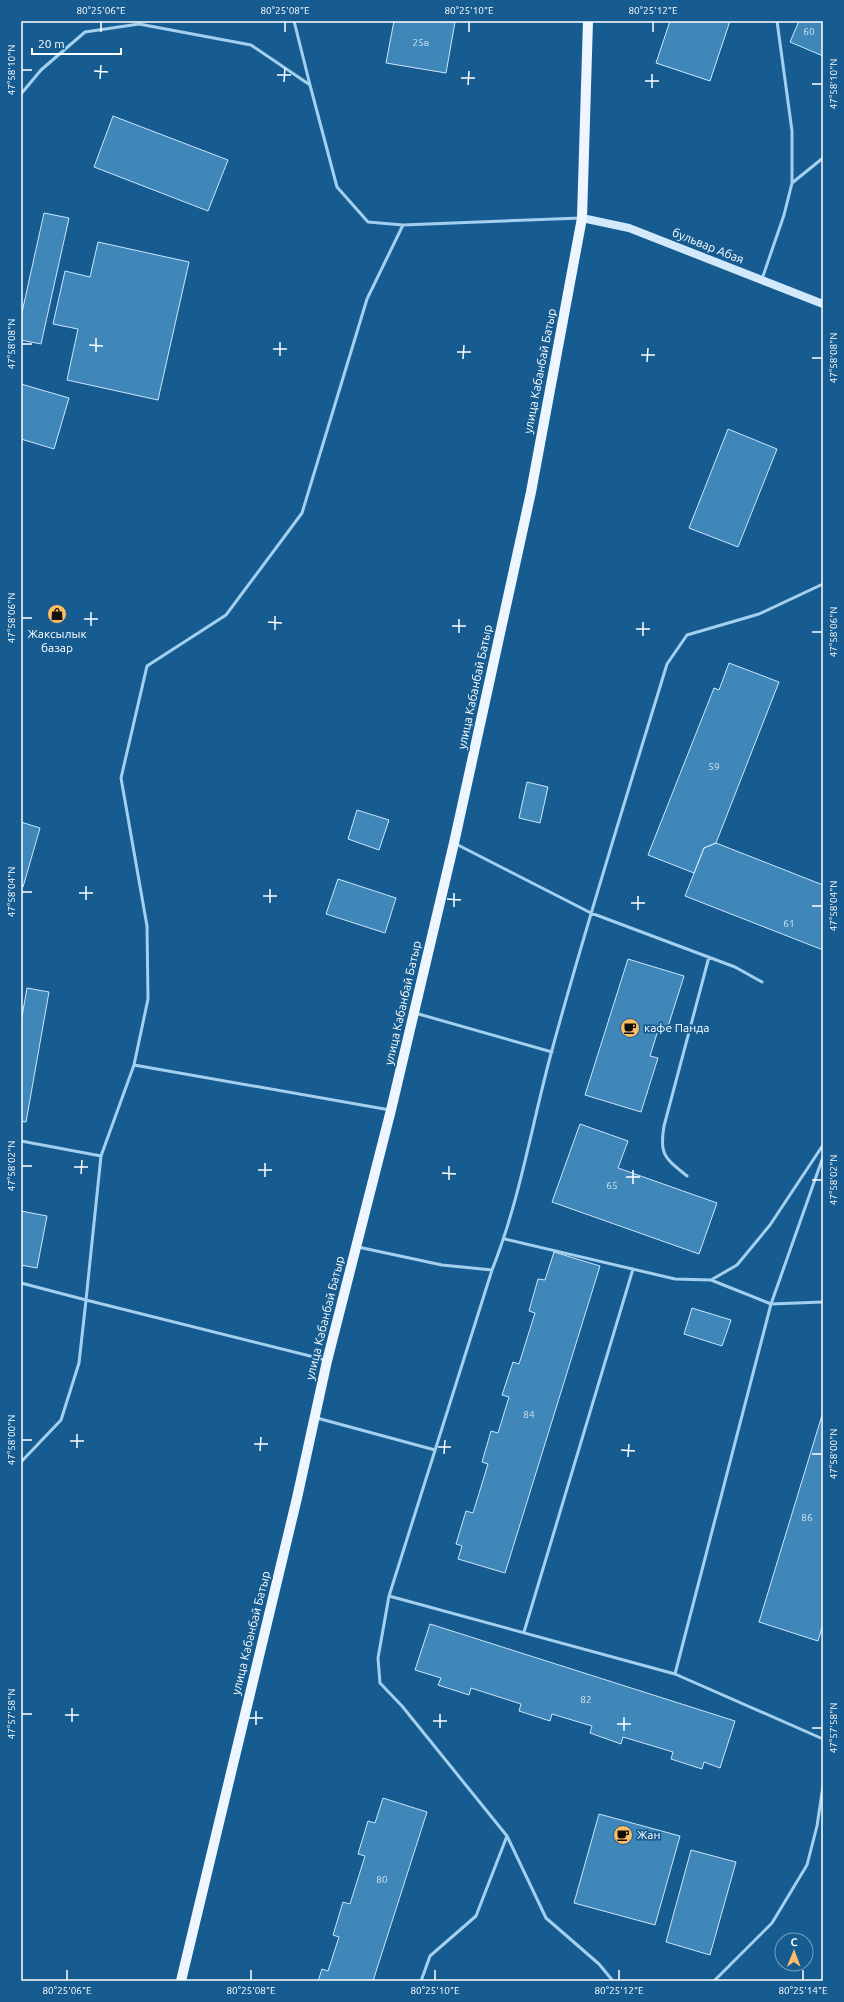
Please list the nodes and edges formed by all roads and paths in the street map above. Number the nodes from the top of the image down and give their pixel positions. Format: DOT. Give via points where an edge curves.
graph roads {
  1 [pos="294,21"];
  2 [pos="588,21"];
  3 [pos="777,21"];
  4 [pos="310,85"];
  5 [pos="21,94"];
  6 [pos="823,158"];
  7 [pos="792,182"];
  8 [pos="582,218"];
  9 [pos="403,224"];
  10 [pos="761,281"];
  11 [pos="823,304"];
  12 [pos="823,584"];
  13 [pos="454,843"];
  14 [pos="591,913"];
  15 [pos="709,957"];
  16 [pos="762,982"];
  17 [pos="414,1013"];
  18 [pos="552,1052"];
  19 [pos="134,1066"];
  20 [pos="391,1110"];
  21 [pos="21,1141"];
  22 [pos="823,1145"];
  23 [pos="101,1156"];
  24 [pos="823,1157"];
  25 [pos="687,1176"];
  26 [pos="505,1239"];
  27 [pos="356,1246"];
  28 [pos="633,1269"];
  29 [pos="492,1270"];
  30 [pos="711,1280"];
  31 [pos="21,1283"];
  32 [pos="86,1300"];
  33 [pos="823,1302"];
  34 [pos="771,1304"];
  35 [pos="327,1361"];
  36 [pos="316,1418"];
  37 [pos="435,1450"];
  38 [pos="21,1462"];
  39 [pos="389,1596"];
  40 [pos="524,1632"];
  41 [pos="675,1674"];
  42 [pos="823,1739"];
  43 [pos="823,1786"];
  44 [pos="507,1836"];
  45 [pos="181,1981"];
  46 [pos="421,1981"];
  47 [pos="613,1981"];
  48 [pos="714,1981"];
  1 -- 4 [label="lane"];
  2 -- 8 [label="main road, улица Кабанбай Батыр"];
  3 -- 7 [label="lane" via="792,131"];
  4 -- 5 [label="lane" via="251,45 139,24 85,32 41,70"];
  4 -- 9 [label="lane" via="337,187 368,222"];
  6 -- 7 [label="lane"];
  7 -- 10 [label="lane" via="784,215"];
  8 -- 9 [label="lane"];
  8 -- 10 [label="main road, бульвар Абая" via="629,228"];
  8 -- 13 [label="main road, улица Кабанбай Батыр" via="531,492"];
  9 -- 19 [label="lane" via="367,299 302,513 226,615 147,666 121,778 147,926 148,999"];
  10 -- 11 [label="main road, бульвар Абая"];
  12 -- 14 [label="lane" via="759,614 687,635 667,664"];
  13 -- 14 [label="lane"];
  13 -- 17 [label="main road, улица Кабанбай Батыр"];
  14 -- 15 [label="lane"];
  14 -- 18 [label="lane"];
  15 -- 16 [label="lane"];
  15 -- 25 [label="lane" via="661,1143 667,1159"];
  17 -- 18 [label="lane"];
  17 -- 20 [label="main road, улица Кабанбай Батыр"];
  18 -- 26 [label="lane"];
  19 -- 20 [label="lane"];
  19 -- 23 [label="lane"];
  20 -- 27 [label="main road, улица Кабанбай Батыр"];
  21 -- 23 [label="lane"];
  22 -- 30 [label="lane" via="770,1224 737,1265"];
  23 -- 32 [label="lane"];
  24 -- 34 [label="lane"];
  26 -- 28 [label="lane"];
  26 -- 29 [label="lane"];
  27 -- 29 [label="lane" via="442,1265"];
  27 -- 35 [label="main road, улица Кабанбай Батыр"];
  28 -- 30 [label="lane" via="675,1279"];
  28 -- 40 [label="lane"];
  29 -- 37 [label="lane"];
  30 -- 34 [label="lane"];
  31 -- 32 [label="lane"];
  32 -- 35 [label="lane"];
  32 -- 38 [label="lane" via="79,1363 61,1420"];
  33 -- 34 [label="lane"];
  34 -- 41 [label="lane"];
  35 -- 36 [label="main road, улица Кабанбай Батыр"];
  36 -- 37 [label="lane"];
  36 -- 45 [label="main road, улица Кабанбай Батыр"];
  37 -- 39 [label="lane"];
  39 -- 40 [label="lane"];
  39 -- 44 [label="lane" via="378,1658 380,1683 402,1706"];
  40 -- 41 [label="lane"];
  41 -- 42 [label="lane"];
  43 -- 48 [label="lane" via="817,1826 807,1865 772,1923"];
  44 -- 46 [label="lane" via="476,1916 430,1956"];
  44 -- 47 [label="lane" via="546,1918 599,1964"];
}
